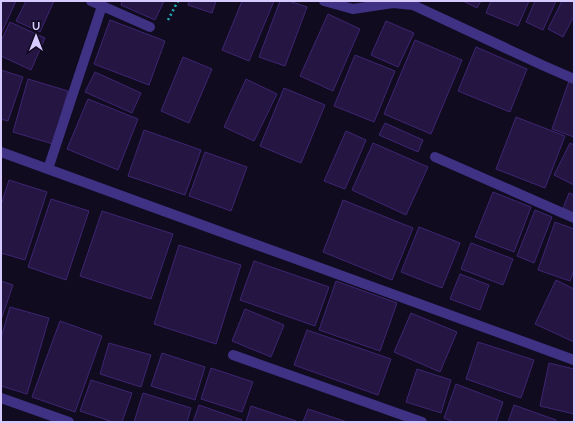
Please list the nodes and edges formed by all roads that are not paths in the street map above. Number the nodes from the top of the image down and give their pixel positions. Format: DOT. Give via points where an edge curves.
graph roads {
  1 [pos="91,1"];
  2 [pos="324,1"];
  3 [pos="377,4"];
  4 [pos="102,6"];
  5 [pos="150,27"];
  6 [pos="574,79"];
  7 [pos="1,152"];
  8 [pos="435,157"];
  9 [pos="48,169"];
  10 [pos="574,218"];
  11 [pos="233,355"];
  12 [pos="574,360"];
  13 [pos="1,398"];
  14 [pos="69,422"];
  15 [pos="422,422"];
  1 -- 4 [label="street"];
  2 -- 3 [label="street" via="353,9"];
  3 -- 6 [label="street" via="413,5"];
  4 -- 5 [label="street"];
  4 -- 9 [label="street"];
  7 -- 9 [label="street"];
  8 -- 10 [label="street"];
  9 -- 12 [label="street"];
  11 -- 15 [label="street"];
  13 -- 14 [label="street"];
}
